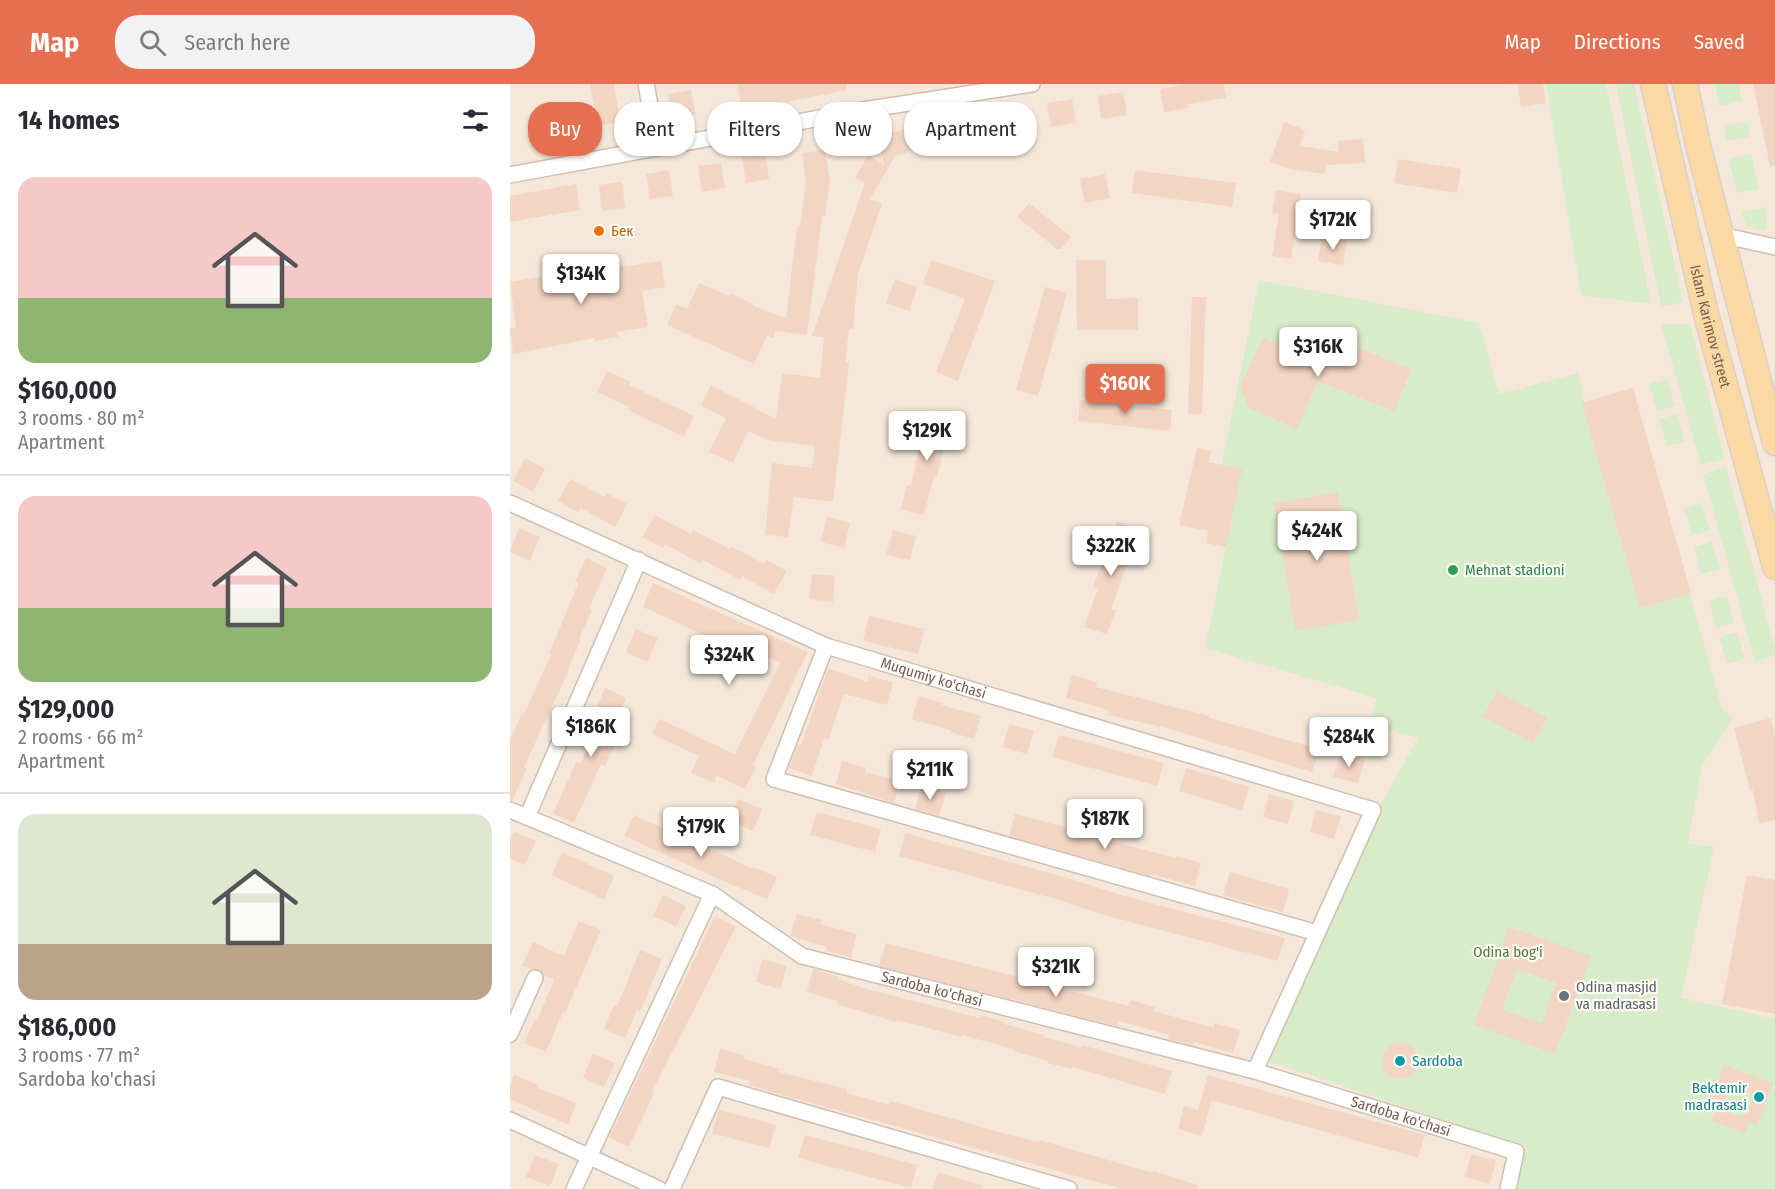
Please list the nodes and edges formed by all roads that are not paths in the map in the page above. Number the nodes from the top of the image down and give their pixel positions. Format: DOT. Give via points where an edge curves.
graph roads {
  1 [pos="646,84"];
  2 [pos="1032,84"];
  3 [pos="1653,84"];
  4 [pos="1685,84"];
  5 [pos="649,102"];
  6 [pos="695,141"];
  7 [pos="614,156"];
  8 [pos="510,175"];
  9 [pos="1721,235"];
  10 [pos="1775,247"];
  11 [pos="1775,443"];
  12 [pos="510,503"];
  13 [pos="639,560"];
  14 [pos="1775,567"];
  15 [pos="825,646"];
  16 [pos="510,810"];
  17 [pos="527,817"];
  18 [pos="712,894"];
  19 [pos="1317,933"];
  20 [pos="536,978"];
  21 [pos="510,1034"];
  22 [pos="1255,1071"];
  23 [pos="510,1120"];
  24 [pos="589,1158"];
  25 [pos="574,1189"];
  26 [pos="659,1189"];
  27 [pos="672,1189"];
  28 [pos="1069,1189"];
  29 [pos="1508,1189"];
  1 -- 5 [label="street"];
  2 -- 6 [label="street"];
  3 -- 14 [label="main road, Islam Karimov street" via="1707,318"];
  4 -- 9 [label="main road"];
  7 -- 8 [label="street"];
  9 -- 10 [label="street"];
  9 -- 11 [label="main road"];
  12 -- 13 [label="street, Muqumiy ko'chasi"];
  13 -- 15 [label="street, Muqumiy ko'chasi"];
  13 -- 17 [label="street"];
  15 -- 19 [label="street" via="774,779"];
  15 -- 19 [label="street, Muqumiy ko'chasi" via="1373,810"];
  16 -- 17 [label="street, Sardoba ko'chasi"];
  17 -- 18 [label="street, Sardoba ko'chasi"];
  18 -- 22 [label="street, Sardoba ko'chasi" via="802,956"];
  18 -- 24 [label="street"];
  19 -- 22 [label="street"];
  20 -- 21 [label="street"];
  22 -- 29 [label="street, Sardoba ko'chasi" via="1516,1152"];
  23 -- 24 [label="street"];
  24 -- 25 [label="street"];
  24 -- 26 [label="street"];
  27 -- 28 [label="street" via="718,1088"];
}
